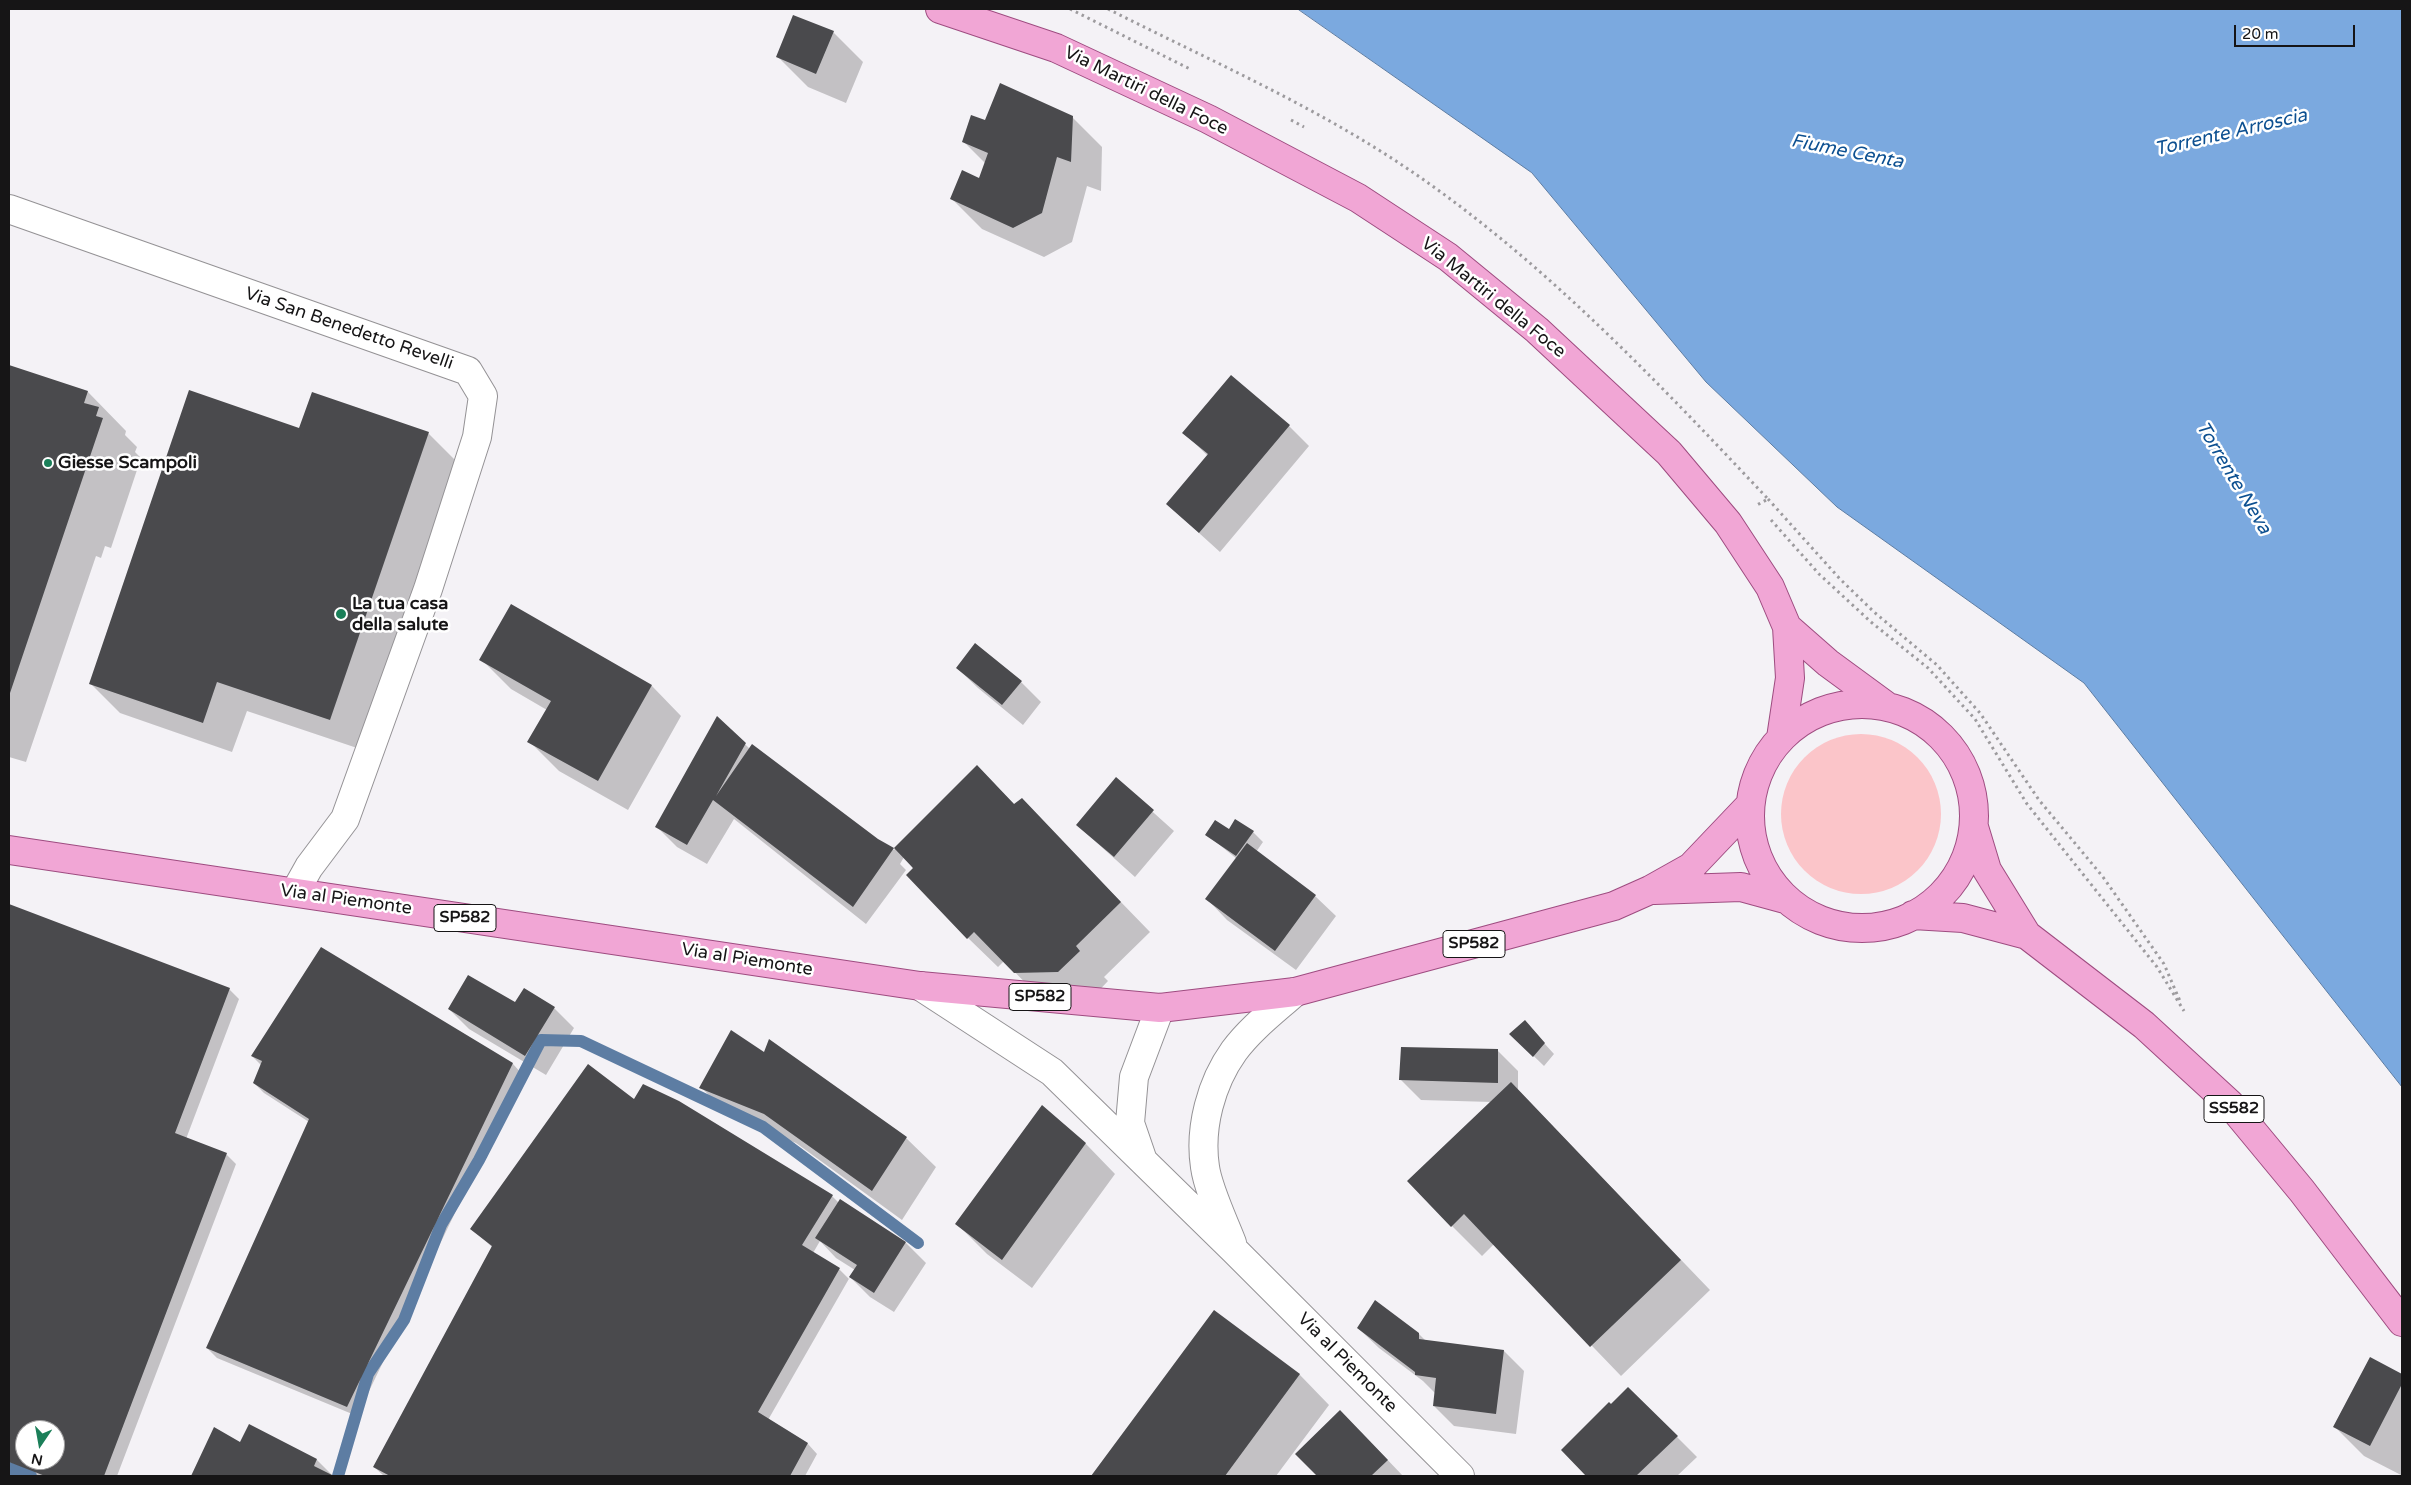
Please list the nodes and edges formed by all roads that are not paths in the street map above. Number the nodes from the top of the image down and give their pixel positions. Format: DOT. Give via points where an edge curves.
graph roads {
  1 [pos="940,9"];
  2 [pos="9,209"];
  3 [pos="1787,627"];
  4 [pos="1889,708"];
  5 [pos="1781,738"];
  6 [pos="1750,805"];
  7 [pos="1974,825"];
  8 [pos="9,850"];
  9 [pos="1650,890"];
  10 [pos="294,892"];
  11 [pos="1785,899"];
  12 [pos="1913,916"];
  13 [pos="2027,936"];
  14 [pos="920,986"];
  15 [pos="1296,992"];
  16 [pos="1160,1008"];
  17 [pos="1143,1161"];
  18 [pos="1234,1250"];
  19 [pos="2402,1322"];
  20 [pos="1460,1476"];
  1 -- 3 [label="main road, Via Martiri della Foce" via="1056,48 1208,120 1358,198 1448,257 1537,330 1669,453 1728,523 1770,586"];
  2 -- 10 [label="street, Via San Benedetto Revelli" via="468,371 483,396 477,437 428,589 345,819"];
  3 -- 4 [label="main road, Via Martiri della Foce" via="1828,663"];
  3 -- 5 [label="main road, Via Martiri della Foce" via="1790,678"];
  4 -- 5 [label="main road" via="1863,704 1837,707 1801,721"];
  4 -- 7 [label="main road" via="1924,724 1952,751 1970,786"];
  5 -- 6 [label="main road" via="1762,764"];
  6 -- 9 [label="main road, Via al Piemonte / SP582" via="1691,867"];
  6 -- 11 [label="main road" via="1750,826 1757,858"];
  7 -- 12 [label="main road" via="1967,855 1952,882 1931,905"];
  7 -- 13 [label="main road, SS582" via="1987,870"];
  8 -- 10 [label="main road, Via al Piemonte / SP582"];
  9 -- 11 [label="main road, Via al Piemonte / SP582" via="1742,887"];
  9 -- 15 [label="main road, Via al Piemonte / SP582" via="1614,906"];
  10 -- 14 [label="main road, Via al Piemonte / SP582"];
  11 -- 12 [label="main road" via="1806,913 1841,926 1878,927"];
  12 -- 13 [label="main road, SS582" via="1963,918"];
  13 -- 19 [label="main road, SS582" via="2144,1025 2230,1104 2302,1190"];
  14 -- 16 [label="main road, Via al Piemonte / SP582"];
  14 -- 17 [label="street, Via al Piemonte" via="1052,1072"];
  15 -- 16 [label="main road, Via al Piemonte / SP582"];
  15 -- 18 [label="street, Via al Piemonte" via="1234,1051 1211,1097 1203,1132 1205,1169"];
  16 -- 17 [label="street, Via al Piemonte" via="1134,1077 1130,1124"];
  17 -- 18 [label="street, Via al Piemonte"];
  18 -- 20 [label="street, Via al Piemonte"];
}
